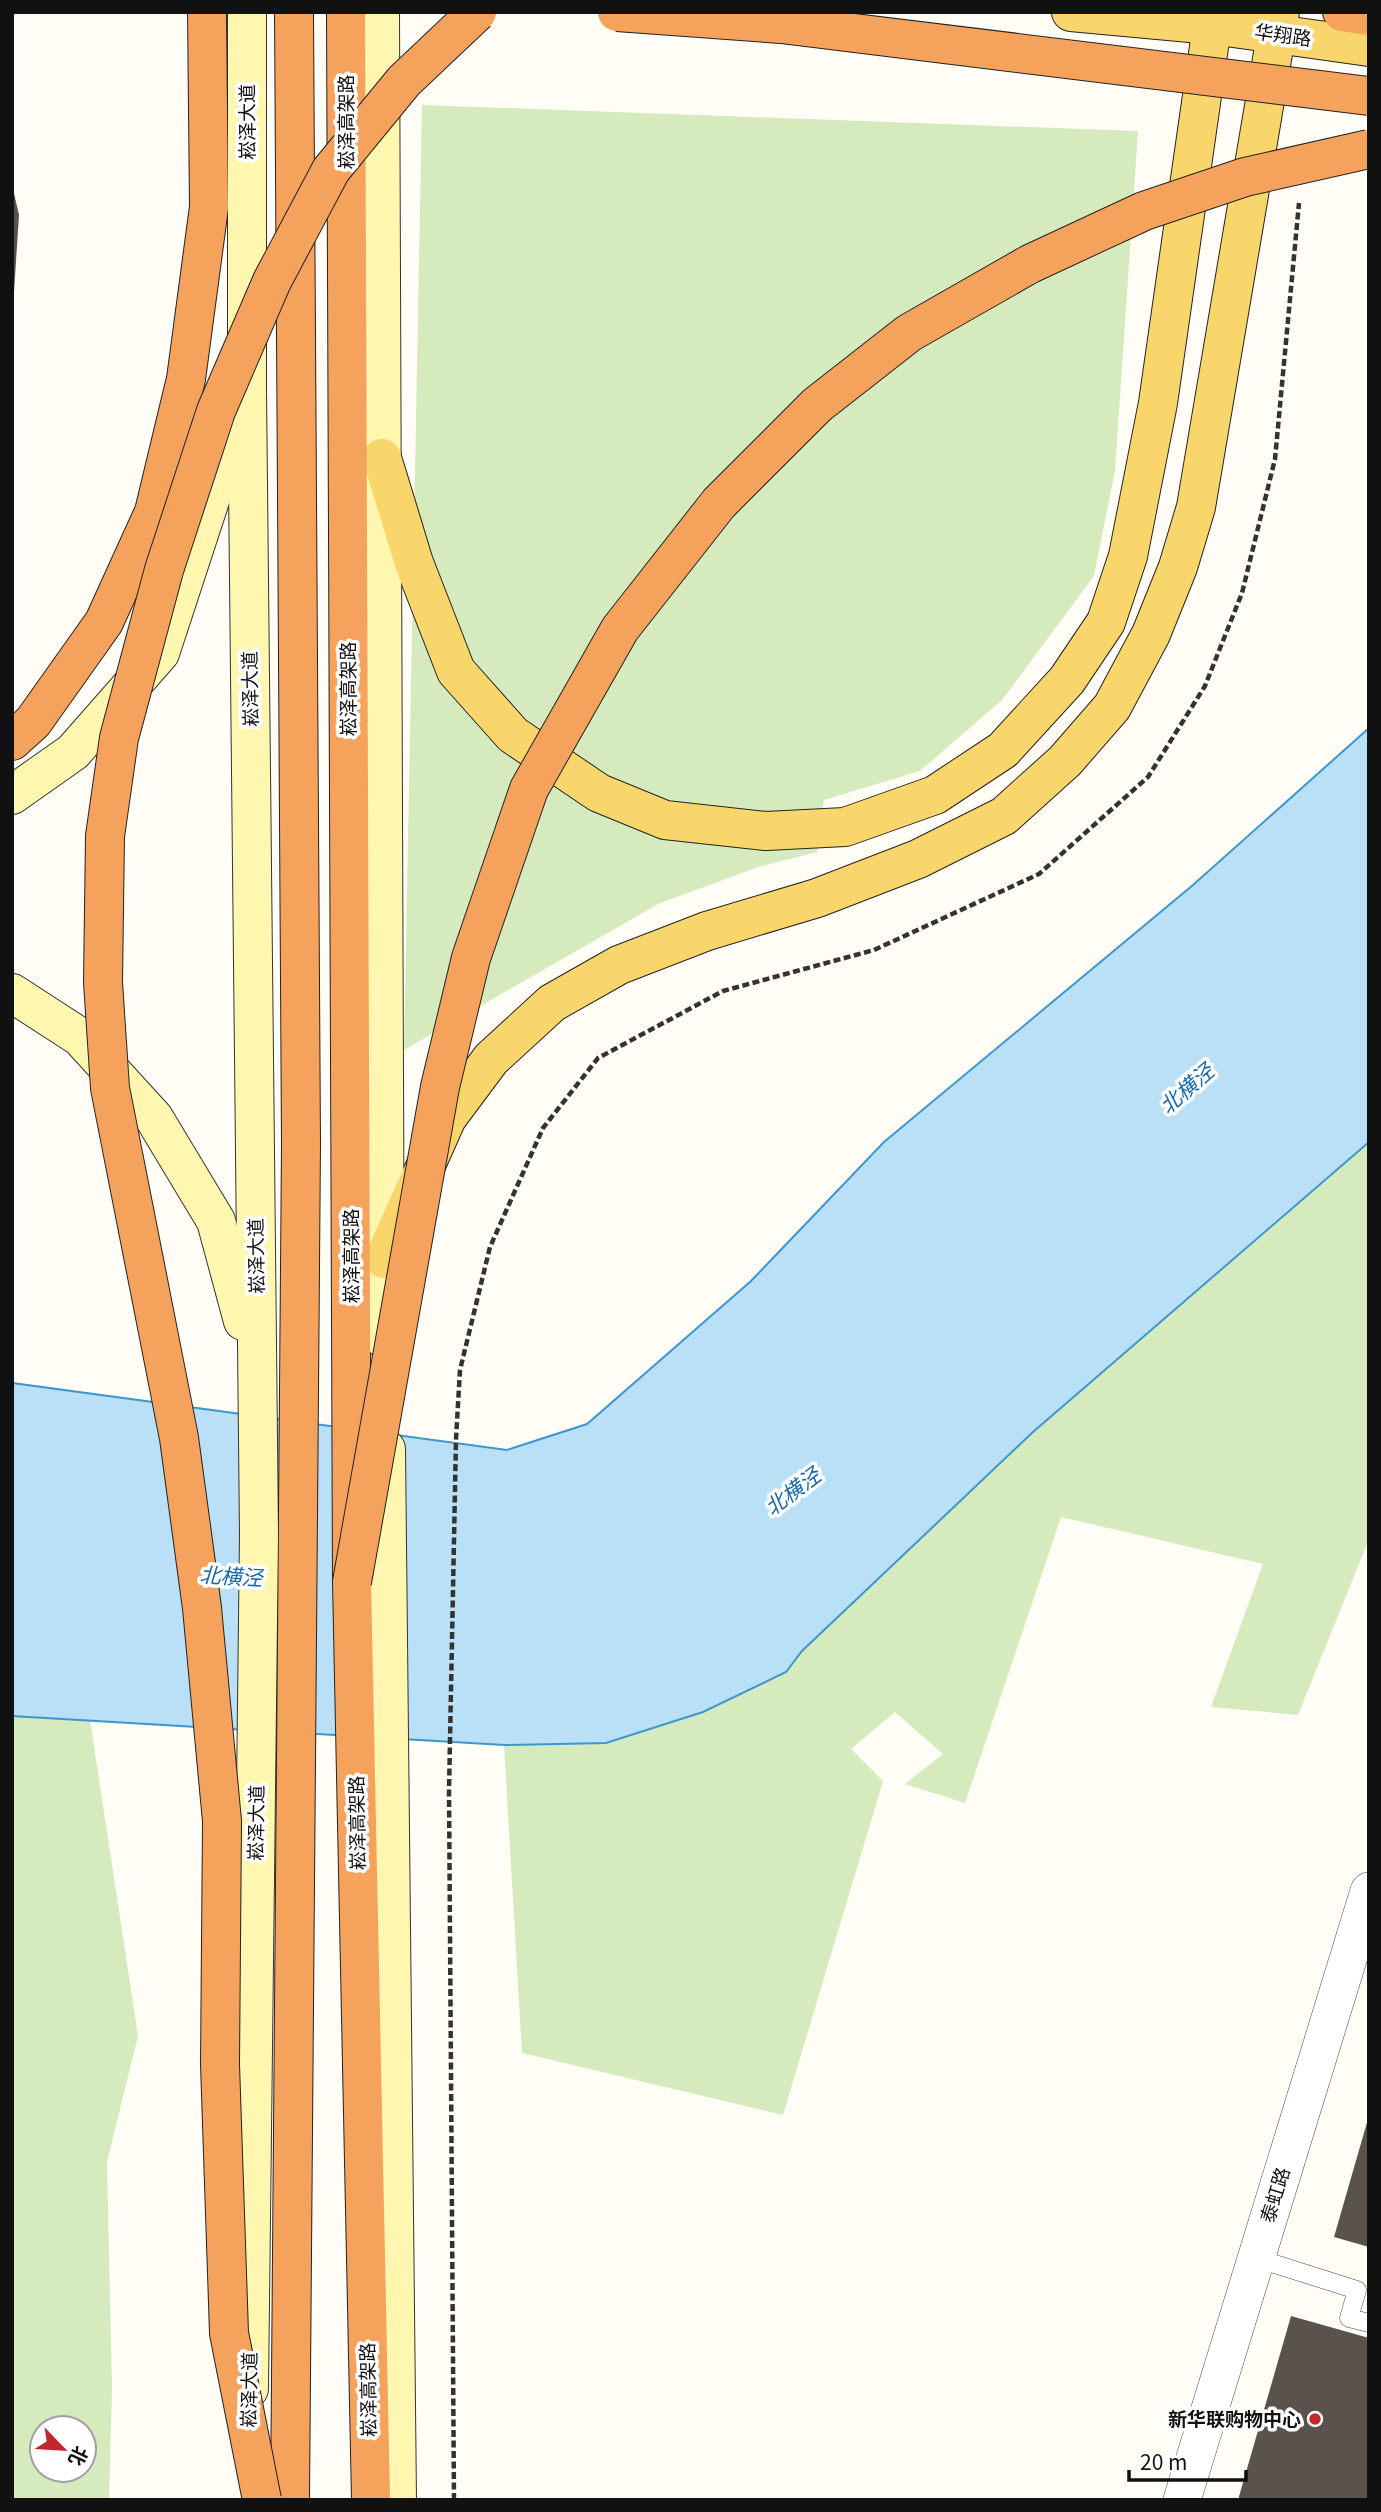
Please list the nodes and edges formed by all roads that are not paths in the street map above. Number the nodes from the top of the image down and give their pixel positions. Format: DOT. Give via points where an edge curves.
graph roads {
  1 [pos="207,12"];
  2 [pos="247,12"];
  3 [pos="294,12"];
  4 [pos="346,12"];
  5 [pos="380,12"];
  6 [pos="477,12"];
  7 [pos="617,12"];
  8 [pos="1071,12"];
  9 [pos="1342,12"];
  10 [pos="1369,16"];
  11 [pos="1213,19"];
  12 [pos="1278,23"];
  13 [pos="1369,47"];
  14 [pos="1369,96"];
  15 [pos="1369,149"];
  16 [pos="247,389"];
  17 [pos="382,458"];
  18 [pos="12,741"];
  19 [pos="12,794"];
  20 [pos="12,993"];
  21 [pos="384,1259"];
  22 [pos="257,1376"];
  23 [pos="352,1582"];
  24 [pos="1369,1891"];
  25 [pos="1256,2258"];
  26 [pos="1369,2323"];
  27 [pos="248,2500"];
  28 [pos="262,2500"];
  29 [pos="290,2500"];
  30 [pos="371,2500"];
  31 [pos="397,2500"];
  32 [pos="1182,2500"];
  1 -- 18 [label="highway" via="209,206 186,379 154,512 104,622 33,722"];
  2 -- 16 [label="main road, 崧泽大道, bridge"];
  3 -- 29 [label="highway, bridge" via="301,1144"];
  4 -- 23 [label="highway, 崧泽高架路, bridge"];
  5 -- 17 [label="main road"];
  6 -- 28 [label="highway, bridge" via="404,81 331,170 272,281 216,411 164,570 119,738 106,836 103,982 110,1088 179,1438 202,1608 222,1821 220,2064 229,2333"];
  7 -- 14 [label="highway, bridge" via="781,24"];
  8 -- 11 [label="main road, 华翔路"];
  9 -- 10 [label="highway"];
  11 -- 12 [label="main road, 华翔路"];
  11 -- 17 [label="main road" via="1158,403 1128,556 1106,622 1068,680 1003,750 935,795 845,827 766,831 665,820 599,793 513,735 456,671 414,563"];
  12 -- 13 [label="main road, 华翔路"];
  12 -- 21 [label="main road, bridge" via="1196,507 1151,634 1112,707 1065,761 1004,817 918,859 817,898 708,931 619,965 552,1003 491,1059 447,1118"];
  15 -- 23 [label="highway, bridge" via="1245,177 1144,211 1030,264 909,333 817,405 719,503 620,629 529,789 471,958 440,1087"];
  16 -- 19 [label="main road, bridge" via="159,653 73,752"];
  16 -- 22 [label="main road, 崧泽大道"];
  17 -- 21 [label="main road"];
  20 -- 22 [label="main road" via="80,1037 154,1118 216,1221"];
  21 -- 31 [label="main road, bridge"];
  22 -- 27 [label="main road, 崧泽大道"];
  23 -- 30 [label="highway, 崧泽高架路"];
  24 -- 25 [label="street, 泰虹路"];
  25 -- 26 [label="lane" via="1357,2290 1349,2318"];
  25 -- 32 [label="street, 泰虹路"];
}
